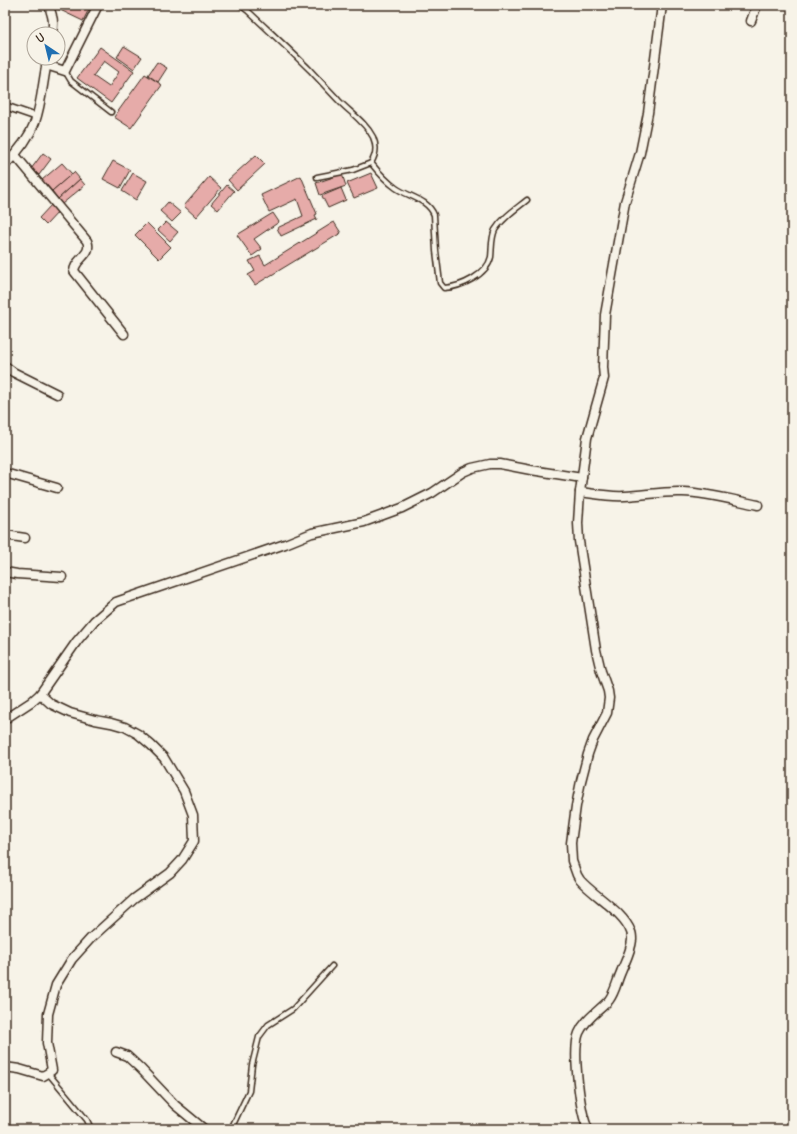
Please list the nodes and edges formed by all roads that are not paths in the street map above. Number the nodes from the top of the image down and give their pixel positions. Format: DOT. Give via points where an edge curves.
graph roads {
  1 [pos="50,5"];
  2 [pos="98,5"];
  3 [pos="240,5"];
  4 [pos="662,5"];
  5 [pos="757,5"];
  6 [pos="751,21"];
  7 [pos="54,26"];
  8 [pos="46,66"];
  9 [pos="56,66"];
  10 [pos="65,71"];
  11 [pos="5,106"];
  12 [pos="111,112"];
  13 [pos="36,117"];
  14 [pos="15,155"];
  15 [pos="371,163"];
  16 [pos="5,165"];
  17 [pos="318,177"];
  18 [pos="527,200"];
  19 [pos="124,334"];
  20 [pos="5,366"];
  21 [pos="57,394"];
  22 [pos="5,473"];
  23 [pos="582,478"];
  24 [pos="57,488"];
  25 [pos="580,492"];
  26 [pos="758,505"];
  27 [pos="5,535"];
  28 [pos="25,538"];
  29 [pos="5,572"];
  30 [pos="62,576"];
  31 [pos="40,694"];
  32 [pos="5,719"];
  33 [pos="332,966"];
  34 [pos="116,1052"];
  35 [pos="5,1066"];
  36 [pos="48,1073"];
  37 [pos="91,1129"];
  38 [pos="204,1129"];
  39 [pos="231,1129"];
  40 [pos="588,1129"];
  1 -- 7 [label="street"];
  2 -- 10 [label="street"];
  3 -- 15 [label="lane" via="310,70 368,129 376,145"];
  4 -- 23 [label="street" via="648,113 640,153 625,202 605,315 604,378 587,438"];
  5 -- 6 [label="street"];
  8 -- 13 [label="street"];
  9 -- 10 [label="street"];
  10 -- 12 [label="lane" via="71,81"];
  11 -- 13 [label="street"];
  13 -- 14 [label="street" via="28,136"];
  14 -- 16 [label="street"];
  14 -- 19 [label="street" via="87,241 88,251 75,266 74,271"];
  15 -- 17 [label="lane"];
  15 -- 18 [label="lane" via="398,189 428,205 432,210 440,283 444,288 456,286 484,271 490,262 493,236 501,221"];
  20 -- 21 [label="street"];
  22 -- 24 [label="street"];
  23 -- 25 [label="street"];
  23 -- 31 [label="street" via="500,464 472,468 432,494 390,513 364,522 312,533 116,602 77,641"];
  25 -- 26 [label="street" via="604,496 682,492"];
  25 -- 40 [label="street" via="579,542 596,650 610,698 588,754 581,781 571,843 572,861 580,880 614,910 627,924 632,935 628,954 612,994 587,1020 578,1035 576,1056 581,1107"];
  27 -- 28 [label="street"];
  29 -- 30 [label="street"];
  31 -- 32 [label="street"];
  31 -- 36 [label="street" via="51,704 70,713 125,727 151,745 164,758 184,791 193,815 194,841 170,873 134,899 72,959 56,985 48,1014 47,1043 52,1070"];
  33 -- 39 [label="lane" via="293,1009 268,1025 259,1037 249,1091"];
  34 -- 38 [label="street" via="127,1056 175,1105"];
  35 -- 36 [label="street" via="43,1076"];
  36 -- 37 [label="lane" via="87,1120"];
}
